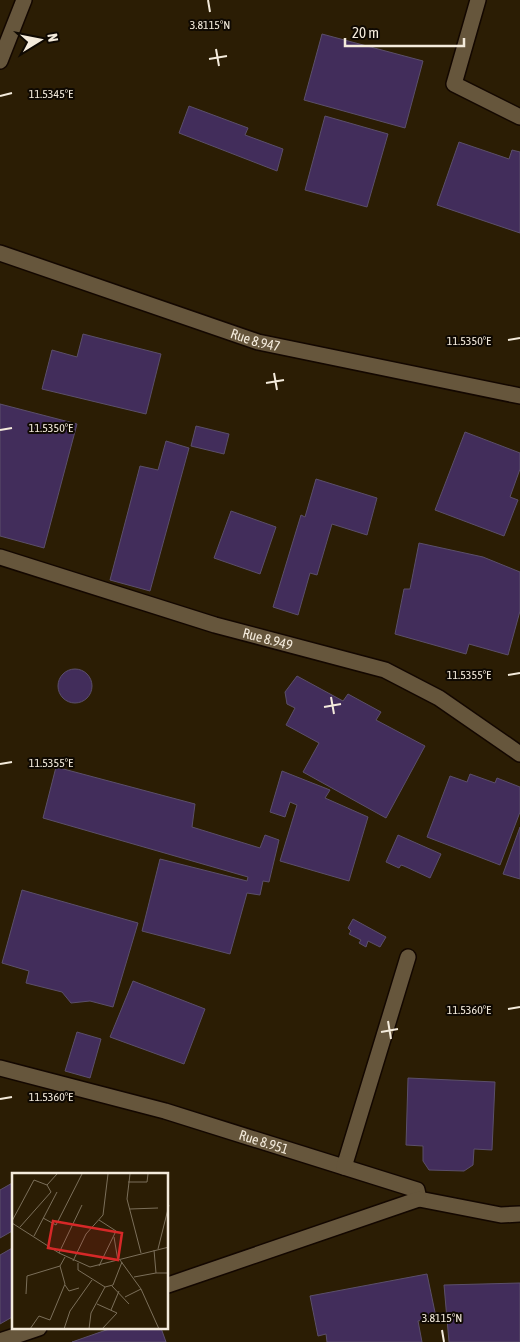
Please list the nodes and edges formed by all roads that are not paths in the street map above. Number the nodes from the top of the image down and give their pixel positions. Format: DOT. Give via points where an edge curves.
graph roads {
  1 [pos="24,0"];
  2 [pos="478,0"];
  3 [pos="0,61"];
  4 [pos="520,117"];
  5 [pos="0,254"];
  6 [pos="520,396"];
  7 [pos="0,557"];
  8 [pos="520,754"];
  9 [pos="408,957"];
  10 [pos="0,1068"];
  11 [pos="344,1167"];
  12 [pos="419,1199"];
  13 [pos="520,1214"];
  14 [pos="169,1285"];
  15 [pos="33,1330"];
  16 [pos="0,1341"];
  1 -- 3 [label="street"];
  2 -- 4 [label="street" via="454,84"];
  5 -- 6 [label="street, Rue 8.947" via="258,342"];
  7 -- 8 [label="street, Rue 8.949" via="216,625 384,670 439,698"];
  9 -- 11 [label="street"];
  10 -- 11 [label="street, Rue 8.951" via="165,1111"];
  11 -- 12 [label="street, Rue 8.951" via="417,1190"];
  12 -- 13 [label="street, Rue 8.951" via="501,1215"];
  12 -- 14 [label="street"];
  15 -- 16 [label="street"];
}
